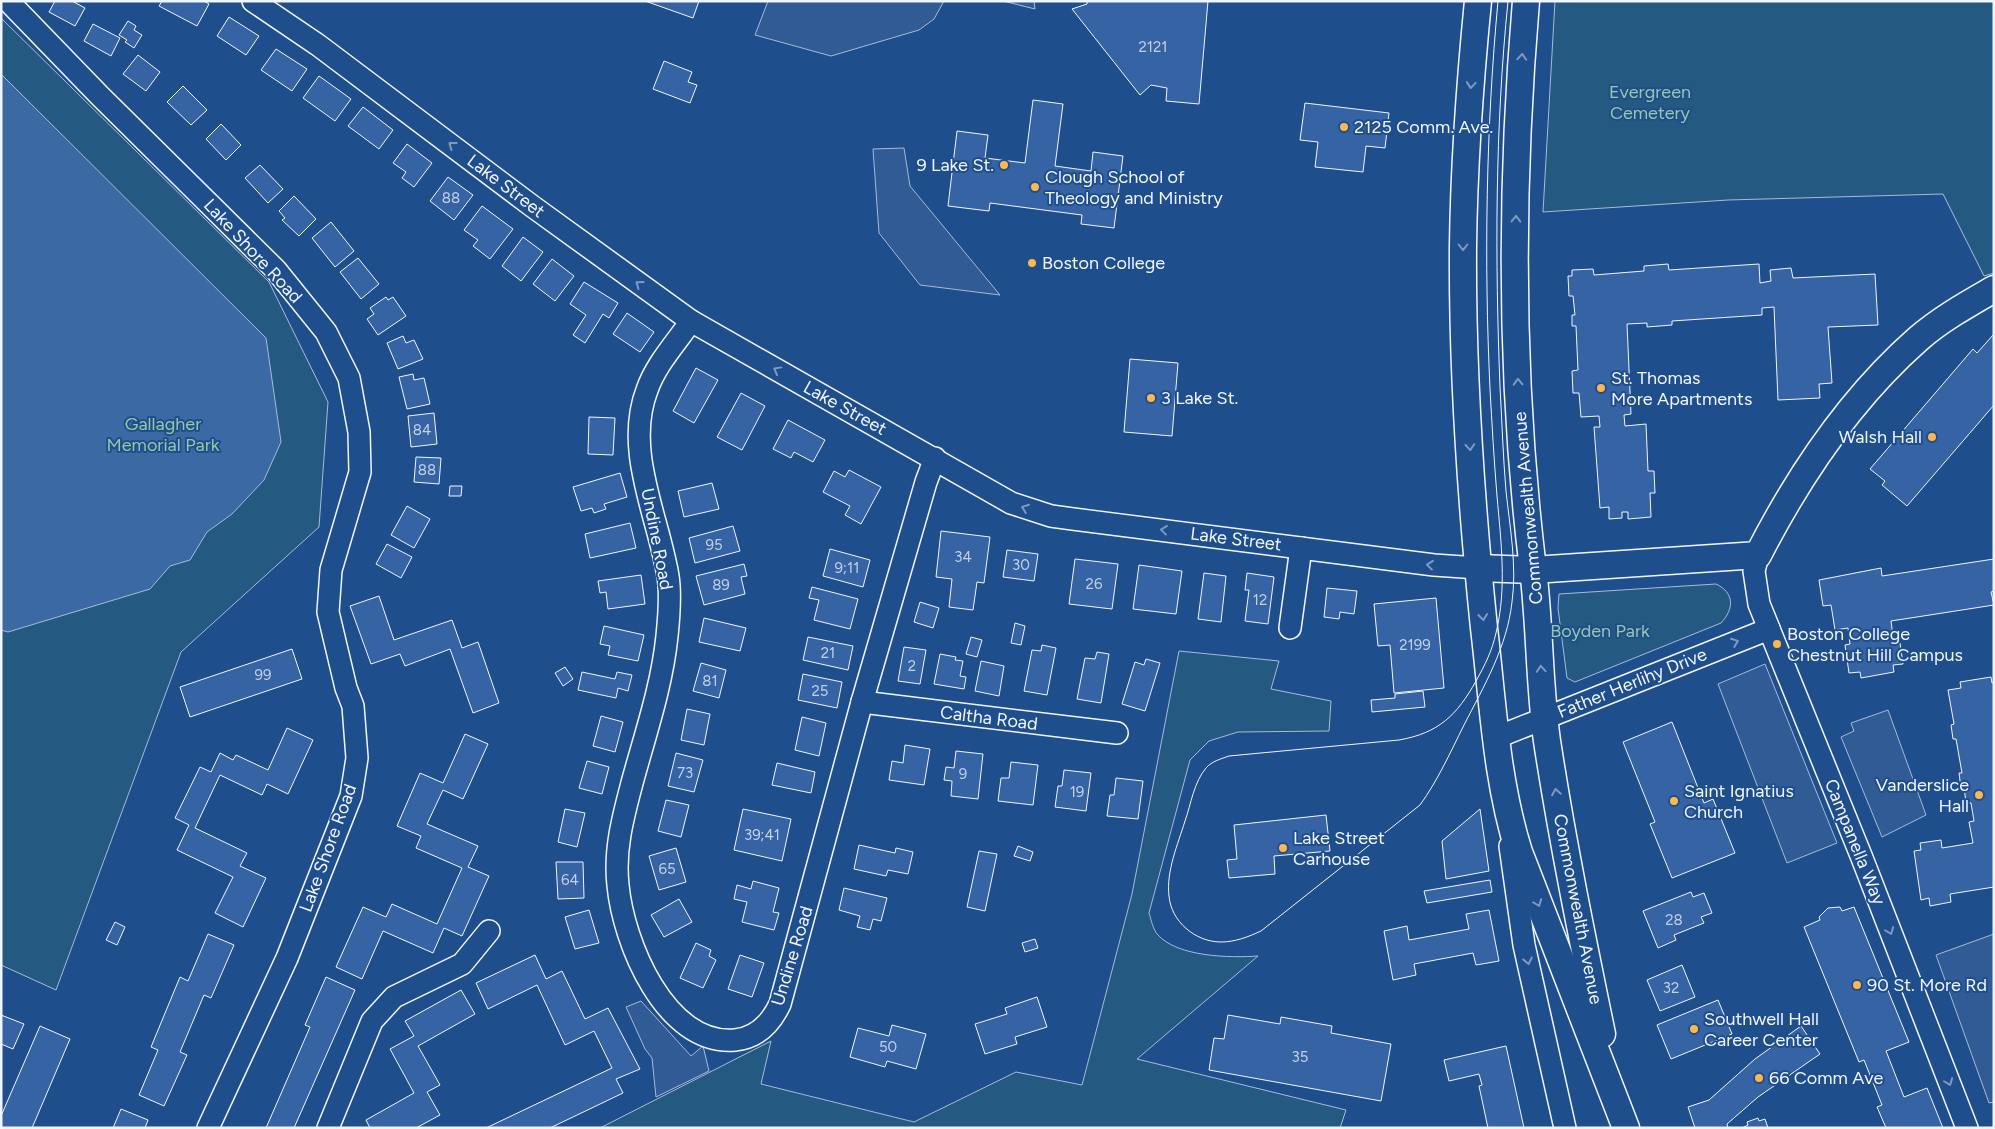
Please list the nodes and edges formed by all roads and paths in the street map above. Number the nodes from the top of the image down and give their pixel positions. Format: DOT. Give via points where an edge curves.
graph roads {
  1 [pos="8,1"];
  2 [pos="253,1"];
  3 [pos="1478,1"];
  4 [pos="1526,1"];
  5 [pos="1994,289"];
  6 [pos="691,321"];
  7 [pos="935,458"];
  8 [pos="1301,548"];
  9 [pos="1758,555"];
  10 [pos="1478,568"];
  11 [pos="1533,570"];
  12 [pos="1290,628"];
  13 [pos="1769,629"];
  14 [pos="862,702"];
  15 [pos="1544,718"];
  16 [pos="1117,733"];
  17 [pos="1495,738"];
  18 [pos="1503,791"];
  19 [pos="489,931"];
  20 [pos="1615,1097"];
  21 [pos="208,1128"];
  22 [pos="328,1128"];
  23 [pos="1565,1128"];
  24 [pos="1626,1128"];
  25 [pos="1967,1128"];
  1 -- 21 [label="street, Lake Shore Road" via="276,270 326,332 349,378 359,432 360,472 331,570 328,612 346,688 354,706 357,758 351,796 287,958"];
  6 -- 2 [label="street, Lake Street, one-way" via="318,45"];
  3 -- 10 [label="main road, Commonwealth Avenue, one-way" via="1468,119 1463,247 1467,399"];
  11 -- 4 [label="main road, Commonwealth Avenue, one-way" via="1524,497 1515,290"];
  5 -- 9 [label="main road" via="1964,305 1890,366 1812,462"];
  7 -- 6 [label="street, Lake Street, one-way"];
  6 -- 14 [label="street, Undine Road" via="655,371 641,410 640,451 668,577 669,610 656,696 620,831 617,870 625,924 641,967 673,1012 701,1034 724,1040 745,1038 764,1027 776,1011"];
  8 -- 7 [label="street, Lake Street, one-way" via="1051,516 1011,502"];
  7 -- 14 [label="street, Undine Road"];
  10 -- 8 [label="street, Lake Street, one-way"];
  8 -- 12 [label="street"];
  9 -- 11 [label="main road, Lake Street"];
  9 -- 13 [label="street, Campanella Way" via="1754,570 1756,595"];
  10 -- 11 [label="main road, Lake Street"];
  10 -- 17 [label="main road, Commonwealth Avenue, one-way"];
  15 -- 11 [label="main road, Commonwealth Avenue, one-way"];
  15 -- 13 [label="street, Father Herlihy Drive, one-way"];
  13 -- 25 [label="street, Campanella Way, one-way"];
  14 -- 16 [label="street, Caltha Road"];
  15 -- 17 [label="street, Father Herlihy Drive"];
  20 -- 15 [label="main road, Commonwealth Avenue, one-way" via="1566,856"];
  17 -- 18 [label="main road, Commonwealth Avenue"];
  18 -- 20 [label="main road, Commonwealth Avenue, one-way" via="1519,852"];
  18 -- 23 [label="street, Commonwealth Avenue, one-way" via="1524,945"];
  19 -- 22 [label="street" via="462,964 394,998 372,1021"];
  20 -- 24 [label="main road, Commonwealth Avenue"];
}
